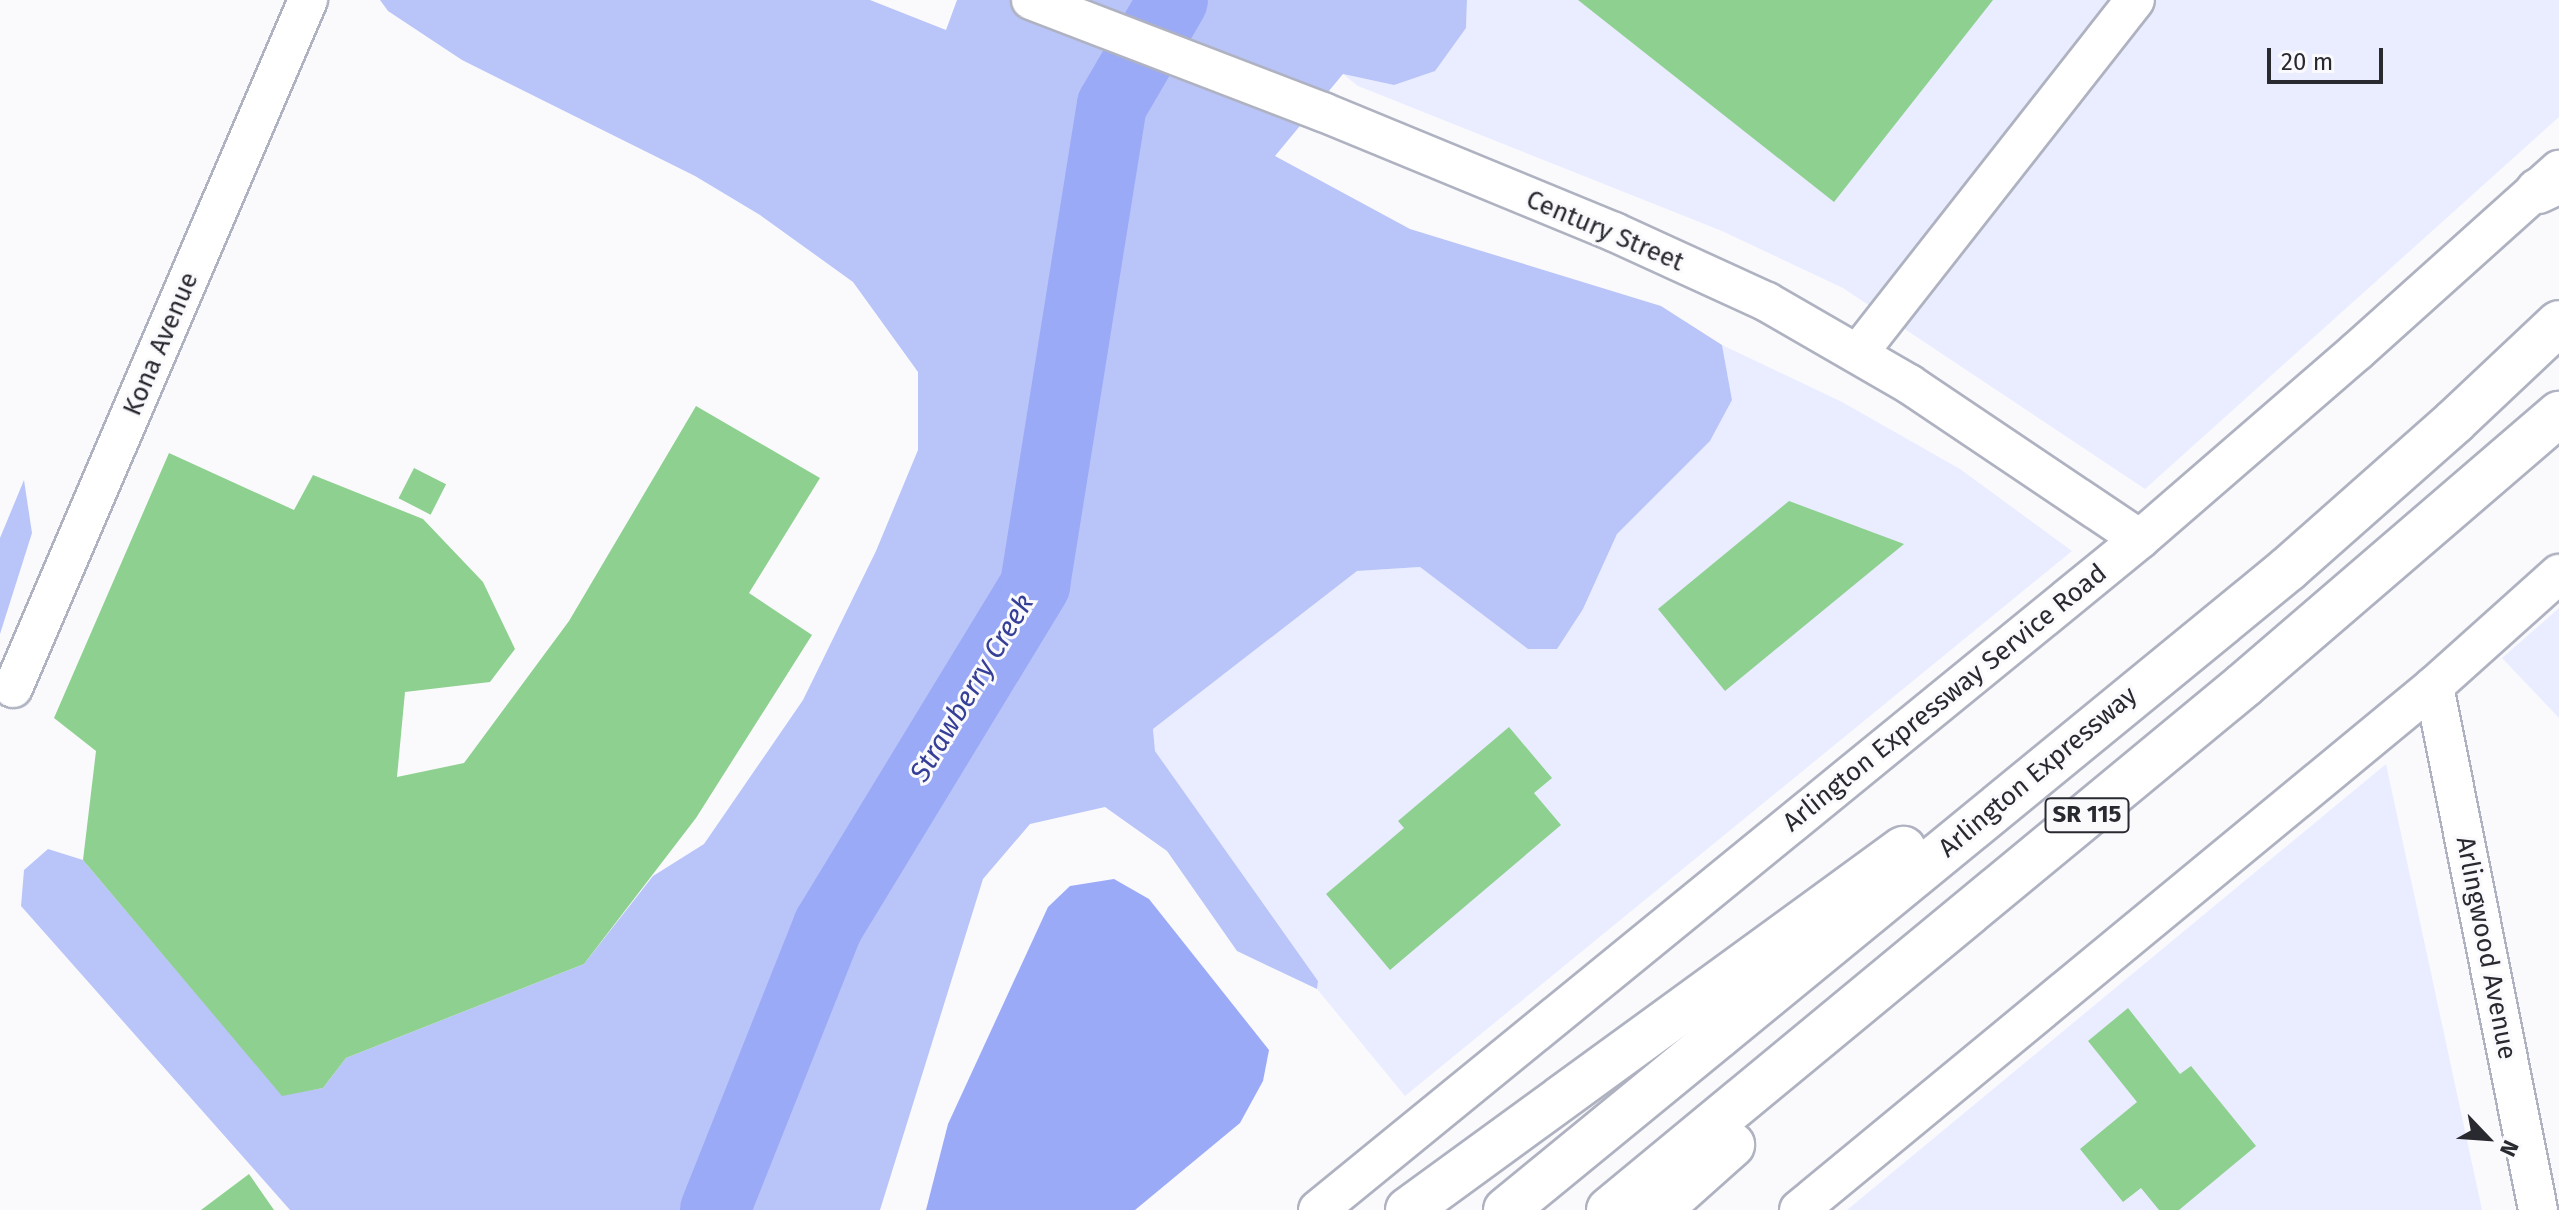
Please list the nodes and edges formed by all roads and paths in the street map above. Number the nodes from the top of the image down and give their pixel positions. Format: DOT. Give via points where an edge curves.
graph roads {
  1 [pos="308,0"];
  2 [pos="1031,0"];
  3 [pos="2135,0"];
  4 [pos="2552,181"];
  5 [pos="2559,323"];
  6 [pos="1859,352"];
  7 [pos="2559,414"];
  8 [pos="2140,539"];
  9 [pos="2559,574"];
  10 [pos="2205,634"];
  11 [pos="2244,685"];
  12 [pos="2434,686"];
  13 [pos="13,688"];
  14 [pos="1318,1210"];
  15 [pos="1408,1210"];
  16 [pos="1506,1210"];
  17 [pos="1609,1210"];
  18 [pos="1659,1210"];
  19 [pos="1799,1210"];
  20 [pos="2538,1210"];
  1 -- 13 [label="street, Kona Avenue"];
  2 -- 6 [label="street, Century Street" via="1614,232 1767,302"];
  3 -- 6 [label="street"];
  4 -- 8 [label="street, Arlington Expressway Service Road"];
  5 -- 10 [label="highway, Arlington Expressway / SR 115" via="2288,569"];
  6 -- 8 [label="street, Century Street"];
  7 -- 11 [label="highway, SR 115"];
  8 -- 14 [label="street, Arlington Expressway Service Road"];
  9 -- 12 [label="street"];
  10 -- 15 [label="highway"];
  10 -- 16 [label="highway, Arlington Expressway / SR 115"];
  11 -- 17 [label="highway, SR 115"];
  11 -- 18 [label="highway"];
  12 -- 19 [label="street"];
  12 -- 20 [label="street, Arlingwood Avenue"];
}
